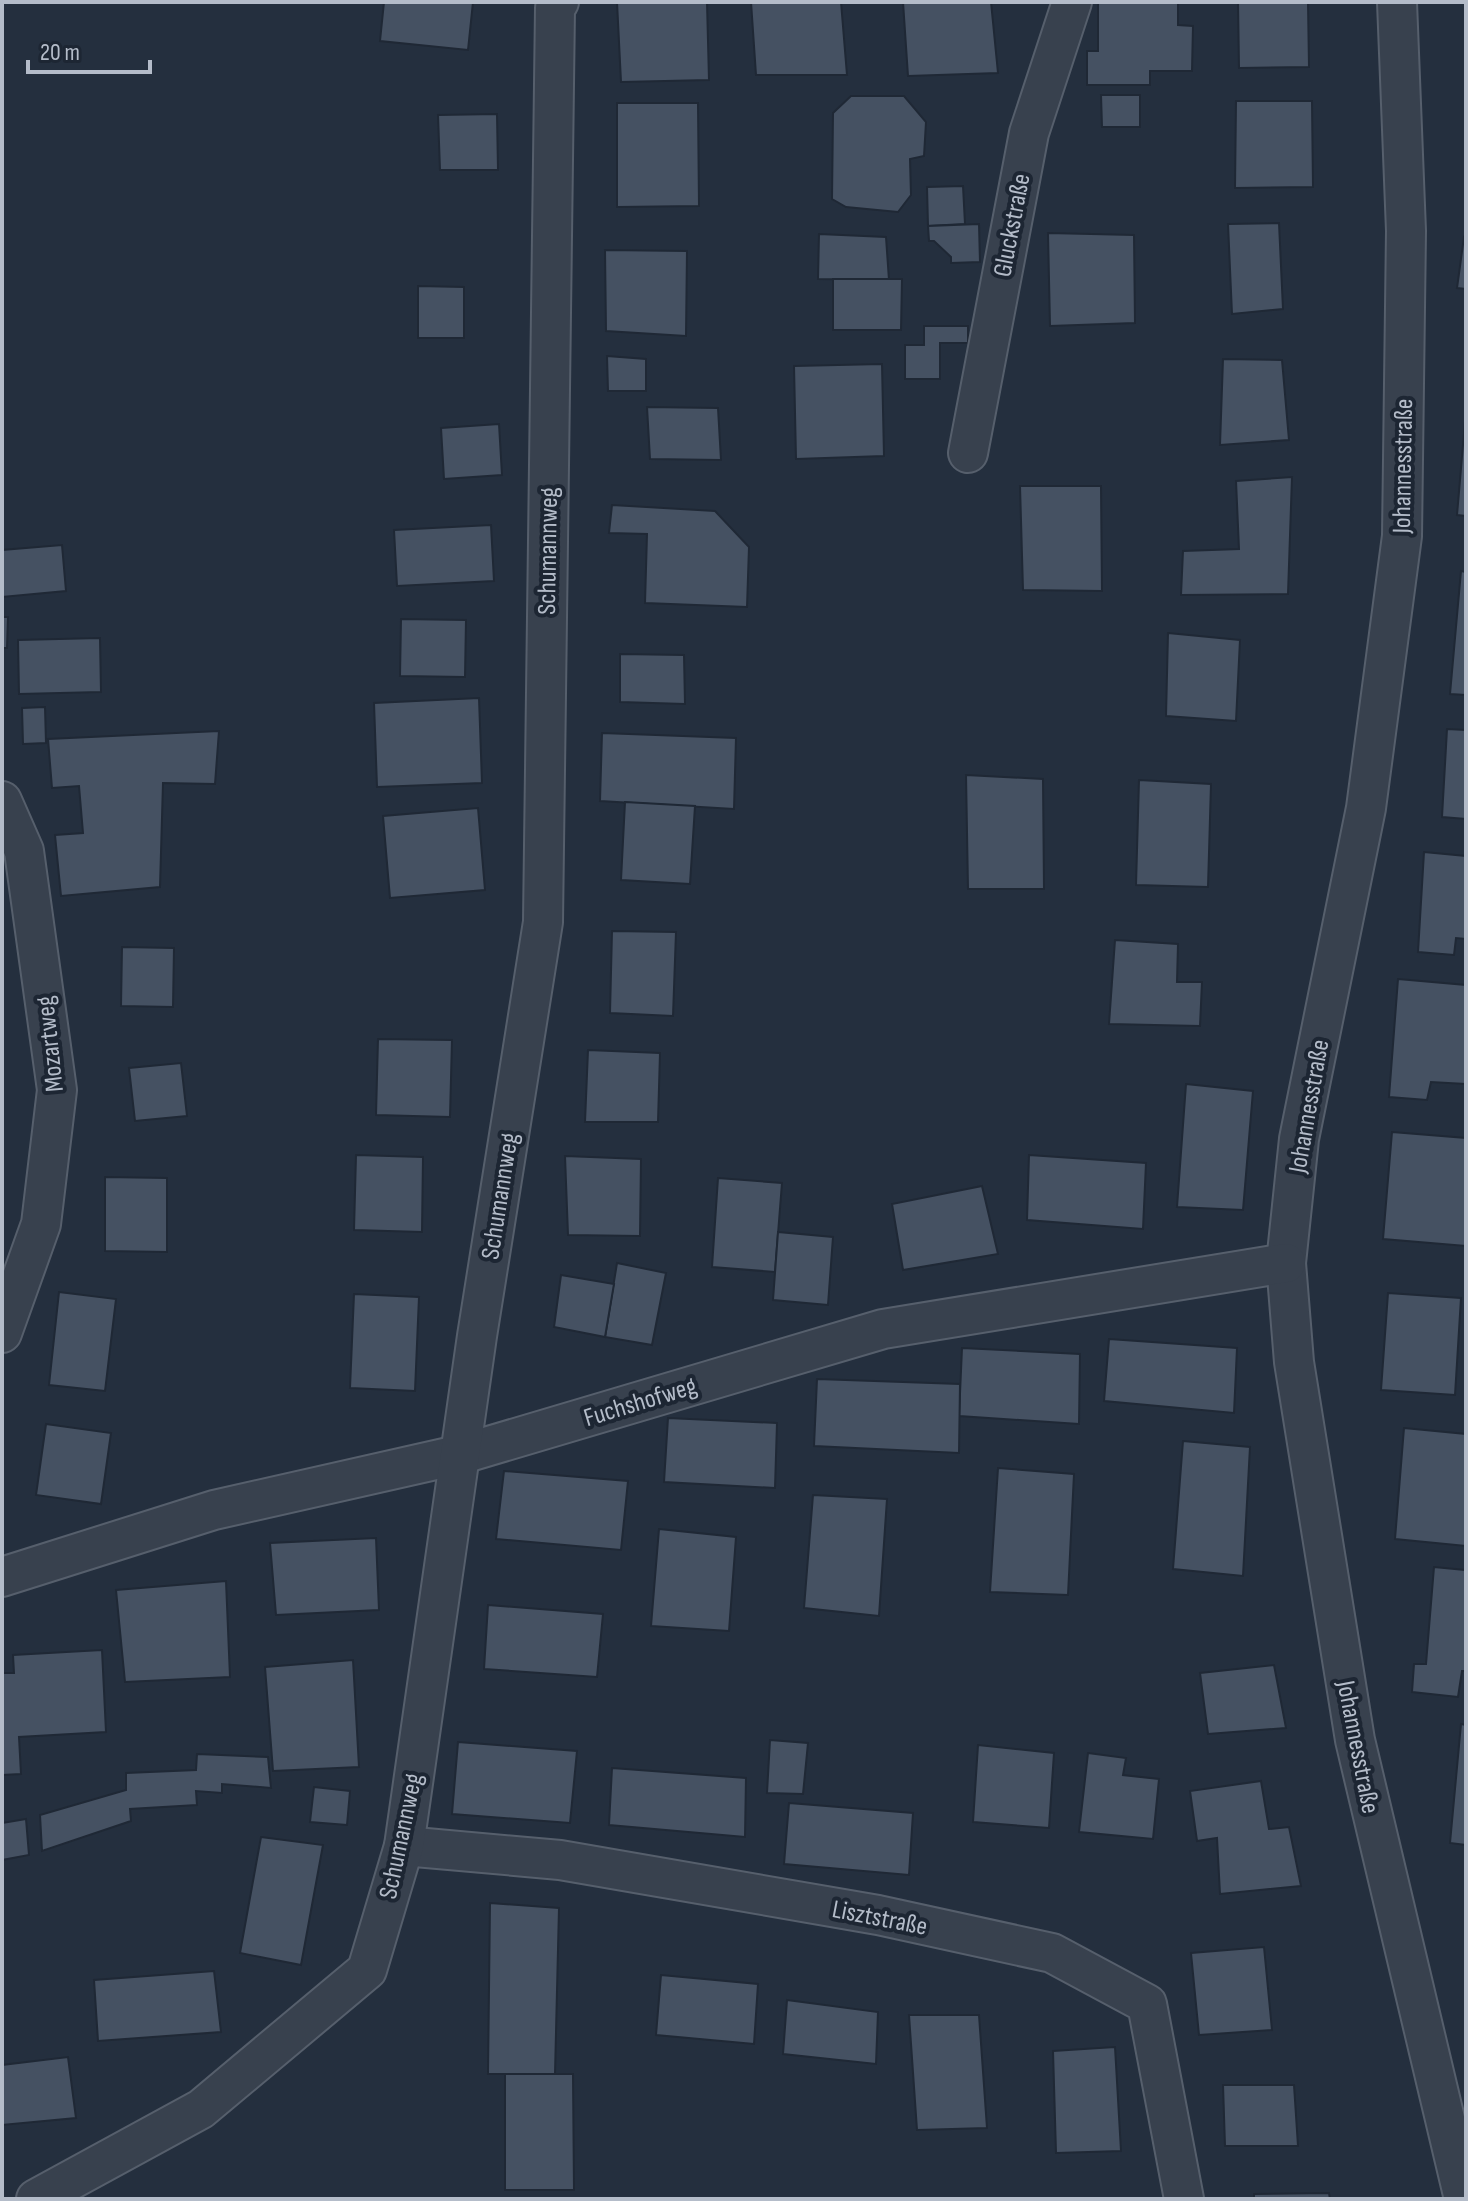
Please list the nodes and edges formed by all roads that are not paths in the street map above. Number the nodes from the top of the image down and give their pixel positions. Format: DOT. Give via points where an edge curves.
graph roads {
  1 [pos="1072,2"];
  2 [pos="1397,2"];
  3 [pos="555,4"];
  4 [pos="968,453"];
  5 [pos="2,801"];
  6 [pos="1286,1263"];
  7 [pos="2,1333"];
  8 [pos="462,1454"];
  9 [pos="2,1577"];
  10 [pos="404,1846"];
  11 [pos="36,2199"];
  12 [pos="1184,2199"];
  13 [pos="1464,2199"];
  1 -- 4 [label="street, Gluckstraße" via="1029,133"];
  2 -- 6 [label="street, Johannesstraße" via="1406,231 1402,536 1366,808 1299,1139"];
  3 -- 8 [label="street, Schumannweg" via="543,922"];
  5 -- 7 [label="street, Mozartweg" via="24,851 57,1090 41,1224"];
  6 -- 8 [label="street, Fuchshofweg" via="883,1329"];
  6 -- 13 [label="street, Johannesstraße" via="1294,1362 1355,1740"];
  8 -- 9 [label="street, Fuchshofweg" via="214,1510"];
  8 -- 10 [label="street, Schumannweg"];
  10 -- 11 [label="street, Schumannweg" via="367,1970 201,2109"];
  10 -- 12 [label="street, Lisztstraße" via="560,1860 878,1915 1052,1953 1147,2004"];
}
